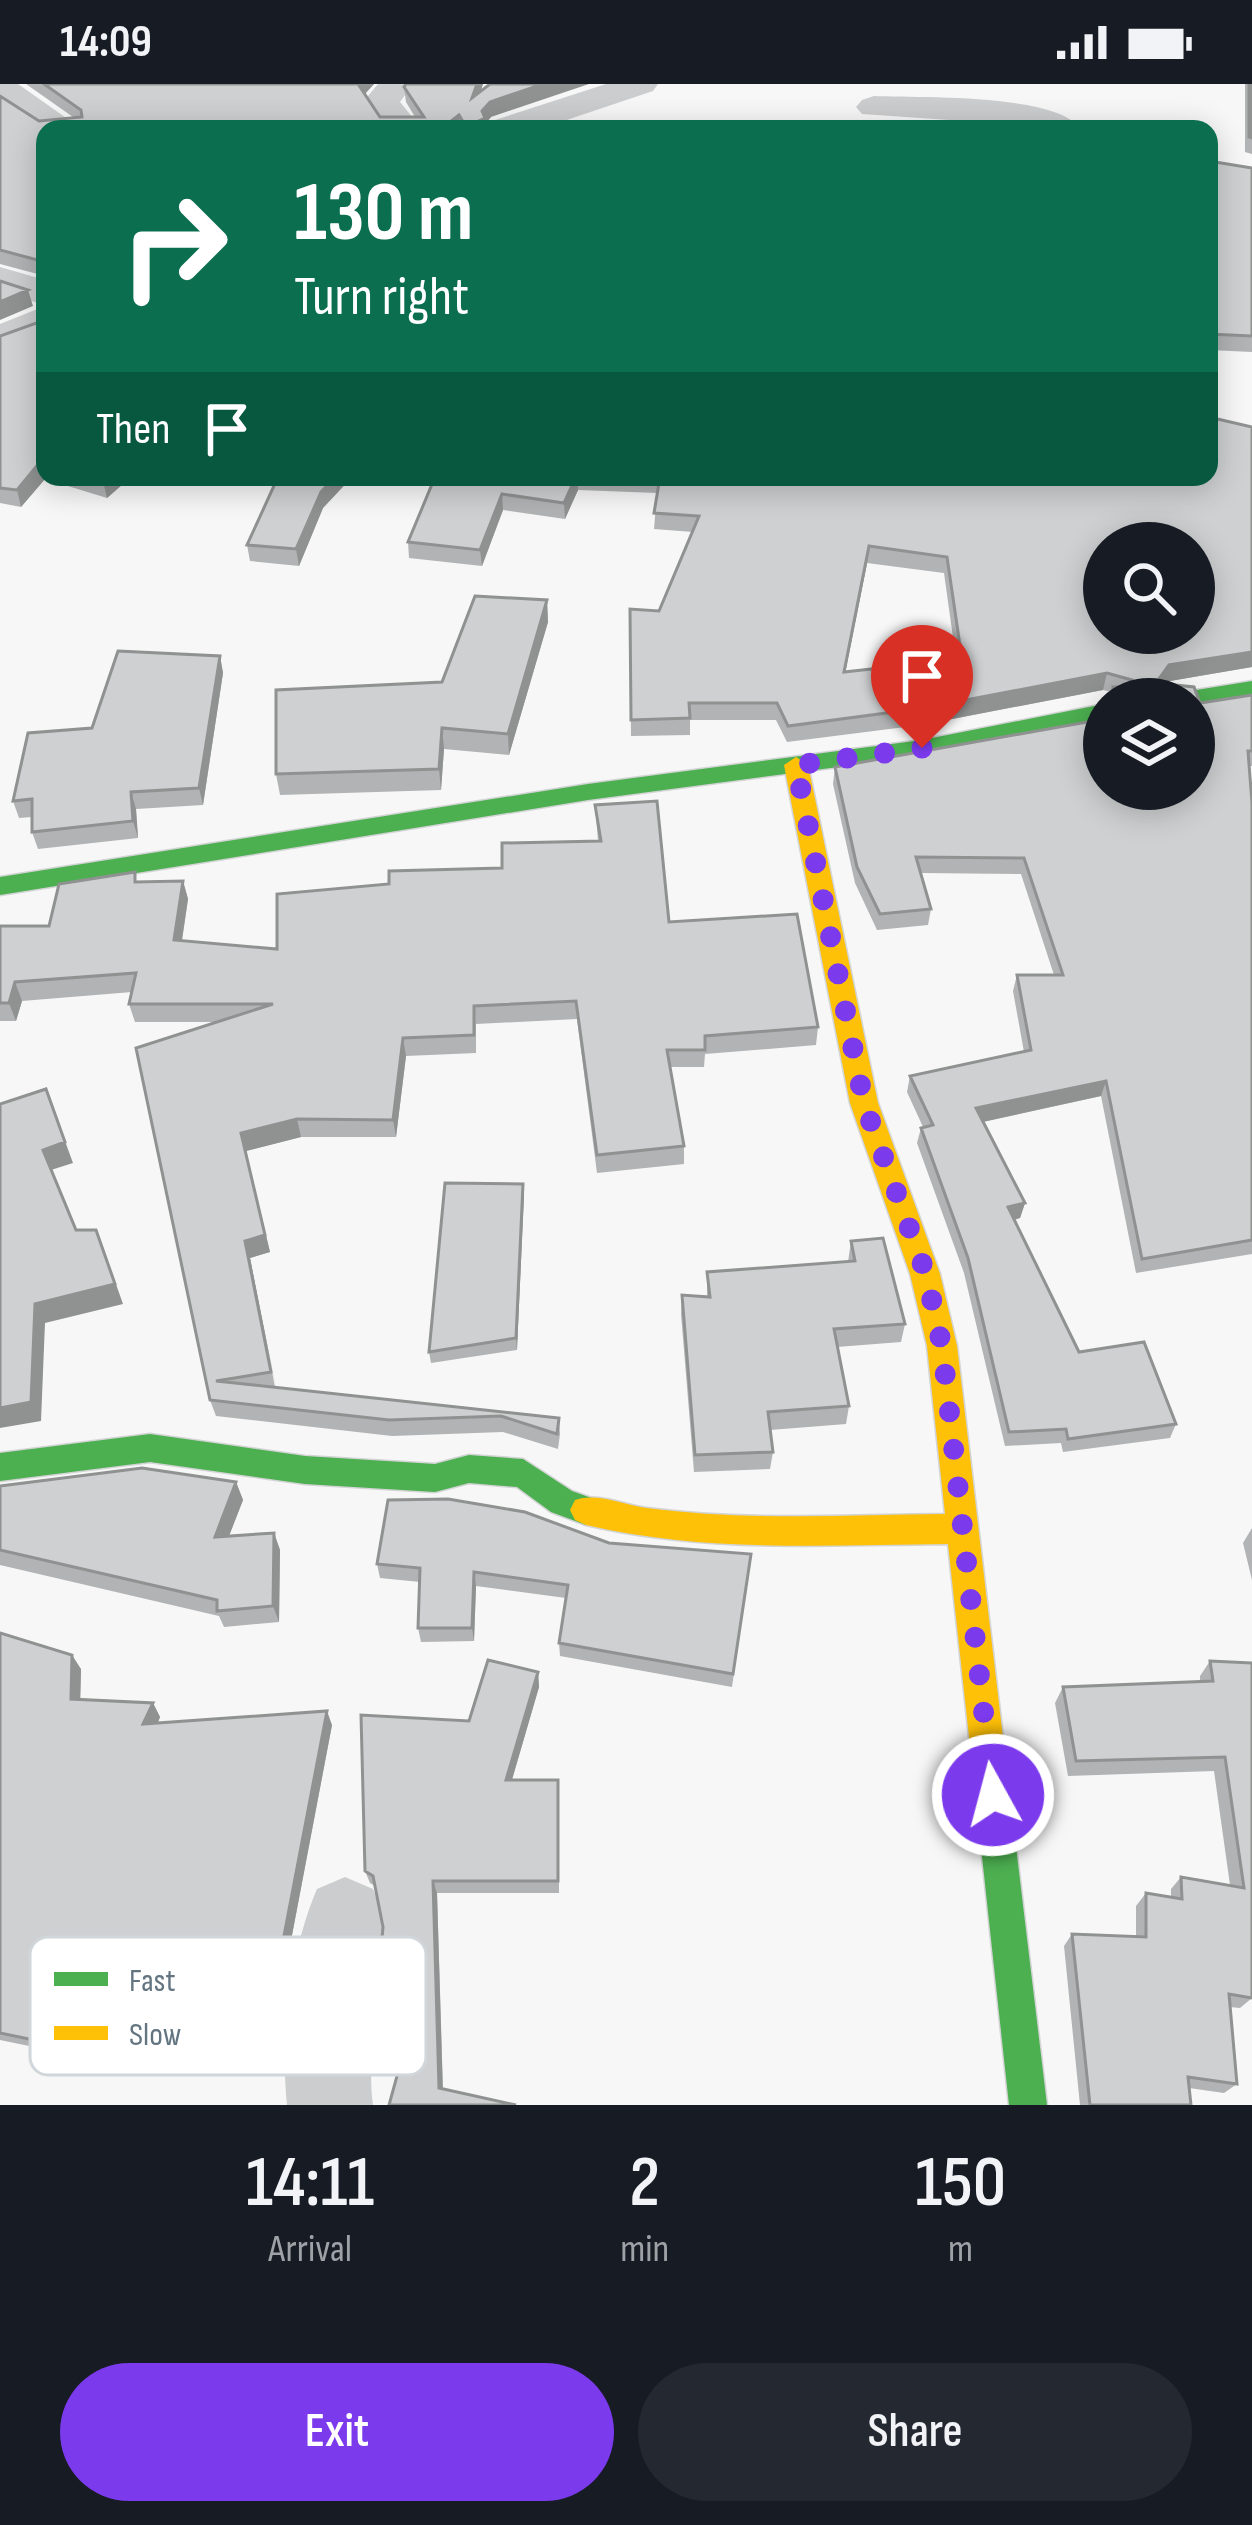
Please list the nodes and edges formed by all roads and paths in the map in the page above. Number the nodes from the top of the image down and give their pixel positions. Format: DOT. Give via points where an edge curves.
graph roads {
  1 [pos="396,84"];
  2 [pos="640,84"];
  3 [pos="0,88"];
  4 [pos="873,106"];
  5 [pos="50,120"];
  6 [pos="396,120"];
  7 [pos="532,120"];
  8 [pos="1052,120"];
  9 [pos="0,279"];
  10 [pos="36,290"];
  11 [pos="36,322"];
  12 [pos="0,339"];
  13 [pos="1252,688"];
  14 [pos="1215,694"];
  15 [pos="1083,716"];
  16 [pos="796,765"];
  17 [pos="0,886"];
  18 [pos="0,1467"];
  19 [pos="962,1529"];
  20 [pos="345,1916"];
  21 [pos="342,1937"];
  22 [pos="327,2075"];
  23 [pos="331,2105"];
  24 [pos="1028,2105"];
  1 -- 6 [label="street" via="381,102"];
  2 -- 7 [label="street"];
  3 -- 5 [label="street"];
  4 -- 8 [label="street"];
  9 -- 10 [label="street"];
  11 -- 12 [label="street"];
  13 -- 14 [label="street"];
  15 -- 16 [label="street"];
  16 -- 17 [label="street"];
  16 -- 19 [label="street" via="864,1103 926,1274 942,1346"];
  18 -- 19 [label="street" via="150,1448 305,1470 436,1478 470,1469 523,1473 562,1502 610,1517 721,1527"];
  19 -- 24 [label="street"];
  20 -- 21 [label="street"];
  22 -- 23 [label="street"];
}
